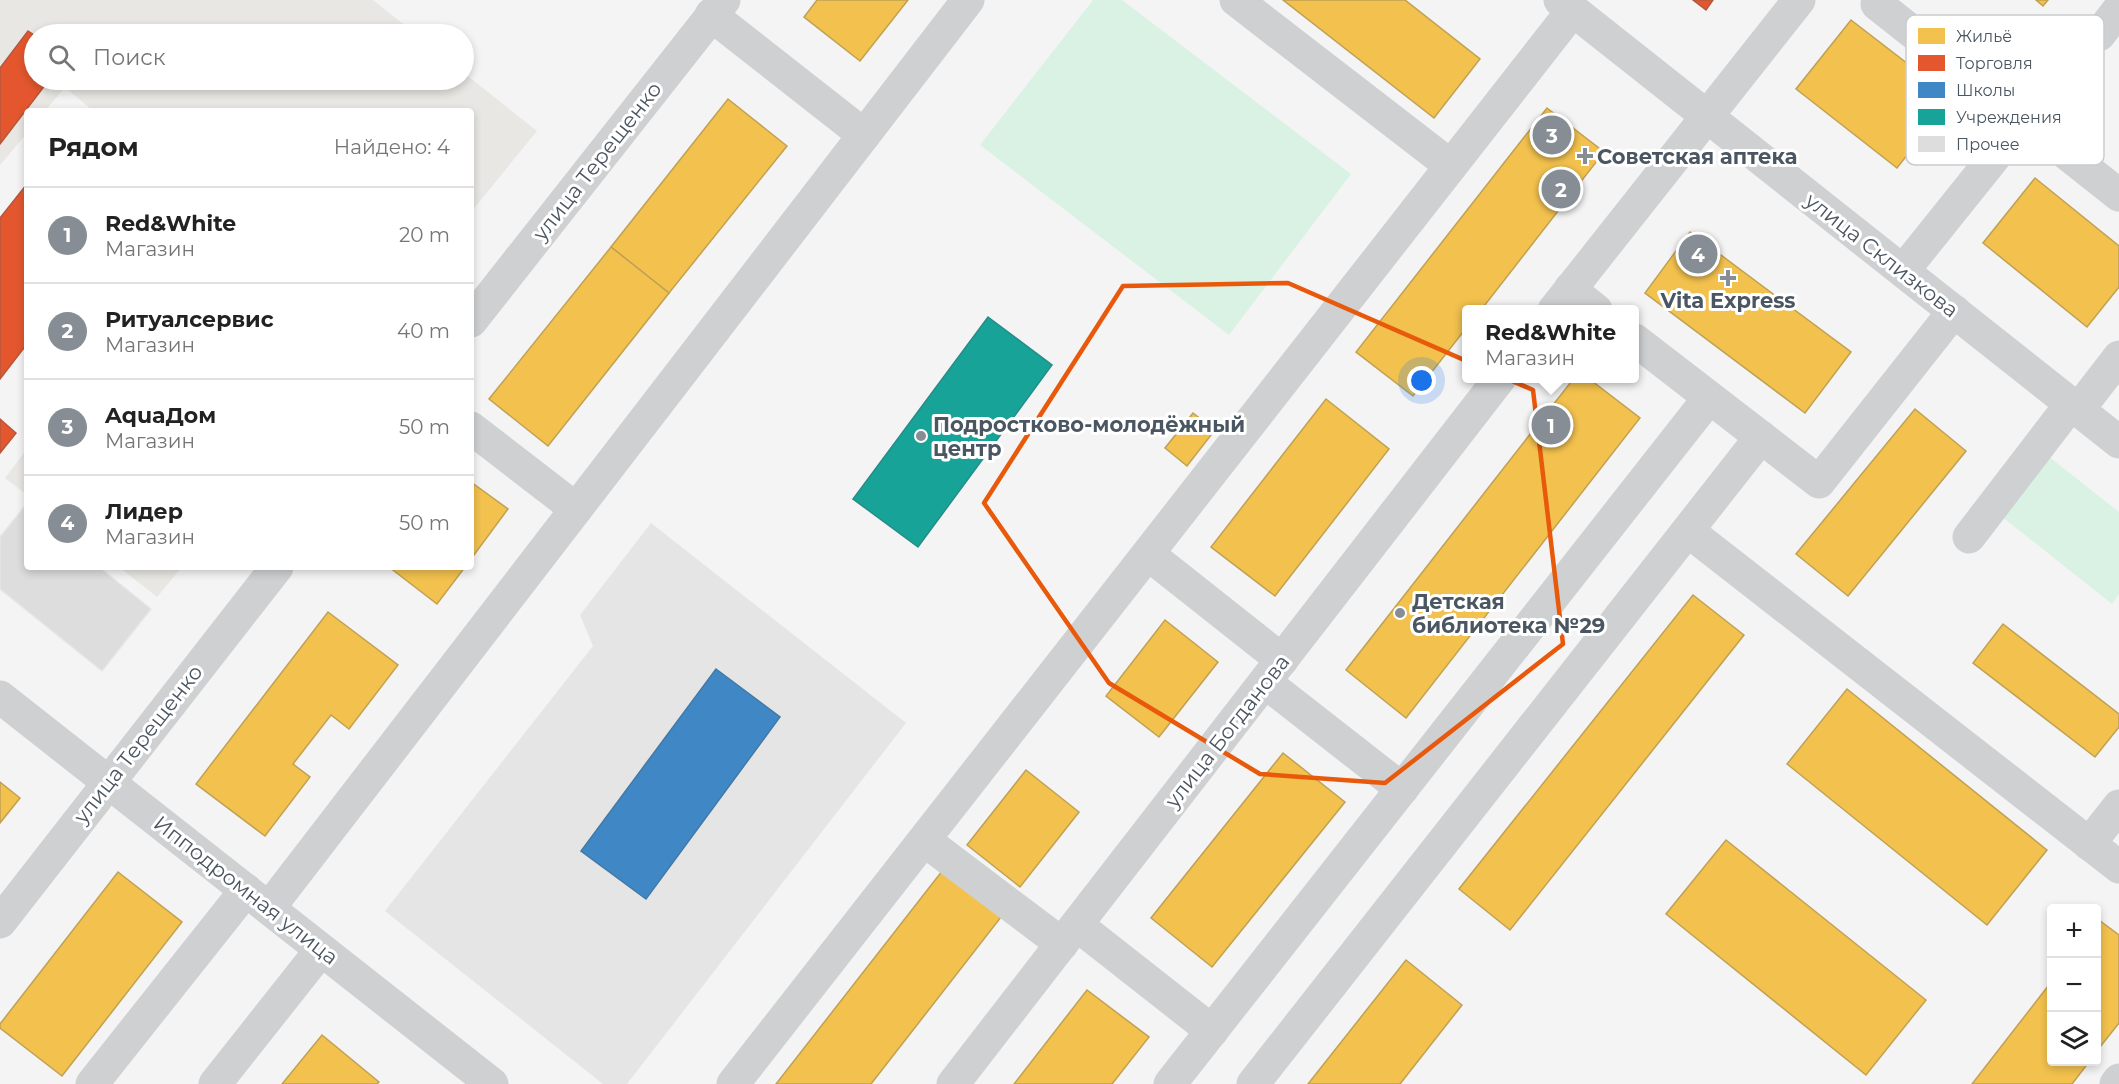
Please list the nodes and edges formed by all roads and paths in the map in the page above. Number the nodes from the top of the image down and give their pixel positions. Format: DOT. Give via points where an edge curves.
graph roads {
  1 [pos="968,0"];
  2 [pos="1236,0"];
  3 [pos="1799,0"];
  4 [pos="1877,4"];
  5 [pos="1566,5"];
  6 [pos="718,8"];
  7 [pos="2119,9"];
  8 [pos="1906,27"];
  9 [pos="2104,28"];
  10 [pos="1706,116"];
  11 [pos="864,135"];
  12 [pos="1988,165"];
  13 [pos="2081,165"];
  14 [pos="1451,166"];
  15 [pos="2119,195"];
  16 [pos="1903,271"];
  17 [pos="1562,299"];
  18 [pos="1582,305"];
  19 [pos="1954,311"];
  20 [pos="474,317"];
  21 [pos="1639,343"];
  22 [pos="2119,357"];
  23 [pos="1496,383"];
  24 [pos="1709,398"];
  25 [pos="2074,407"];
  26 [pos="474,430"];
  27 [pos="1761,437"];
  28 [pos="2119,442"];
  29 [pos="576,509"];
  30 [pos="1688,531"];
  31 [pos="1969,537"];
  32 [pos="1148,554"];
  33 [pos="276,570"];
  34 [pos="1274,671"];
  35 [pos="0,697"];
  36 [pos="108,782"];
  37 [pos="1402,789"];
  38 [pos="2119,806"];
  39 [pos="924,840"];
  40 [pos="2089,844"];
  41 [pos="2119,867"];
  42 [pos="257,899"];
  43 [pos="0,922"];
  44 [pos="1069,935"];
  45 [pos="321,950"];
  46 [pos="1212,1031"];
  47 [pos="2119,1080"];
  48 [pos="92,1084"];
  49 [pos="215,1084"];
  50 [pos="492,1084"];
  51 [pos="732,1084"];
  52 [pos="953,1084"];
  53 [pos="1170,1084"];
  54 [pos="1253,1084"];
  55 [pos="2116,1084"];
  1 -- 11 [label="street"];
  2 -- 14 [label="street"];
  3 -- 10 [label="street"];
  4 -- 8 [label="street"];
  5 -- 10 [label="street, улица Склизкова"];
  5 -- 14 [label="street"];
  6 -- 11 [label="street"];
  6 -- 20 [label="street, улица Терещенко"];
  7 -- 9 [label="street"];
  10 -- 16 [label="street, улица Склизкова"];
  10 -- 17 [label="street"];
  11 -- 29 [label="street"];
  12 -- 16 [label="street"];
  13 -- 15 [label="street"];
  14 -- 32 [label="street"];
  16 -- 19 [label="street, улица Склизкова"];
  17 -- 18 [label="street"];
  19 -- 25 [label="street, улица Склизкова"];
  19 -- 27 [label="street" via="1819,482"];
  21 -- 24 [label="street"];
  22 -- 25 [label="street"];
  23 -- 34 [label="street, улица Богданова"];
  24 -- 27 [label="street"];
  24 -- 37 [label="street"];
  25 -- 28 [label="street, улица Склизкова"];
  25 -- 31 [label="street"];
  26 -- 29 [label="street"];
  27 -- 30 [label="street"];
  29 -- 42 [label="street"];
  30 -- 40 [label="street"];
  30 -- 54 [label="street"];
  32 -- 34 [label="street"];
  32 -- 39 [label="street"];
  33 -- 36 [label="street, улица Терещенко"];
  34 -- 37 [label="street"];
  34 -- 44 [label="street, улица Богданова"];
  35 -- 36 [label="street, Ипподромная улица"];
  36 -- 42 [label="street, Ипподромная улица"];
  36 -- 43 [label="street, улица Терещенко"];
  37 -- 46 [label="street"];
  38 -- 40 [label="street"];
  39 -- 44 [label="street"];
  39 -- 51 [label="street"];
  40 -- 41 [label="street"];
  42 -- 45 [label="street, Ипподромная улица"];
  42 -- 48 [label="street"];
  44 -- 46 [label="street"];
  44 -- 52 [label="street, улица Богданова"];
  45 -- 49 [label="street"];
  45 -- 50 [label="street, Ипподромная улица"];
  46 -- 53 [label="street"];
  47 -- 55 [label="street"];
}
